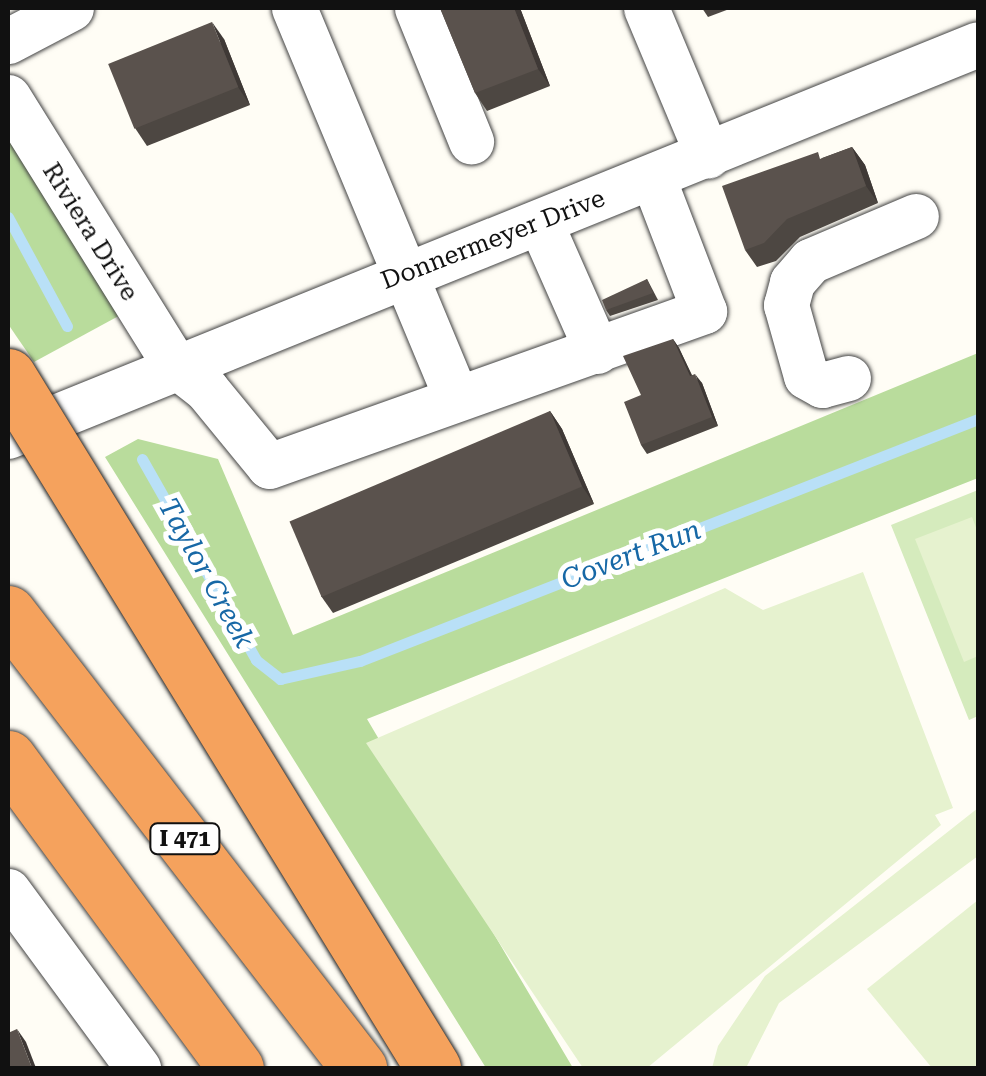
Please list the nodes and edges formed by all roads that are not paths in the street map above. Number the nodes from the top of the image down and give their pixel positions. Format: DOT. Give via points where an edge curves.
graph roads {
  1 [pos="70,8"];
  2 [pos="294,8"];
  3 [pos="417,8"];
  4 [pos="646,8"];
  5 [pos="8,41"];
  6 [pos="978,44"];
  7 [pos="8,98"];
  8 [pos="471,141"];
  9 [pos="708,156"];
  10 [pos="653,178"];
  11 [pos="916,216"];
  12 [pos="540,222"];
  13 [pos="404,275"];
  14 [pos="597,351"];
  15 [pos="174,364"];
  16 [pos="8,376"];
  17 [pos="848,378"];
  18 [pos="456,397"];
  19 [pos="8,436"];
  20 [pos="8,613"];
  21 [pos="8,758"];
  22 [pos="10,898"];
  23 [pos="138,1068"];
  24 [pos="236,1068"];
  25 [pos="359,1068"];
  26 [pos="433,1068"];
  1 -- 5 [label="street"];
  2 -- 13 [label="street"];
  3 -- 8 [label="street"];
  4 -- 9 [label="street"];
  6 -- 9 [label="street, Donnermeyer Drive"];
  7 -- 15 [label="street, Riviera Drive"];
  9 -- 10 [label="street, Donnermeyer Drive"];
  10 -- 12 [label="street, Donnermeyer Drive"];
  10 -- 14 [label="street" via="704,311"];
  11 -- 17 [label="street" via="810,261 792,282 786,305 806,376 822,385"];
  12 -- 13 [label="street, Donnermeyer Drive"];
  12 -- 14 [label="street"];
  13 -- 15 [label="street, Donnermeyer Drive"];
  13 -- 18 [label="street"];
  14 -- 18 [label="street"];
  15 -- 18 [label="street, Riviera Drive" via="206,389 269,466"];
  15 -- 19 [label="street, Donnermeyer Drive"];
  16 -- 26 [label="highway, bridge"];
  20 -- 25 [label="highway, I 471"];
  21 -- 24 [label="highway"];
  22 -- 23 [label="street"];
}
